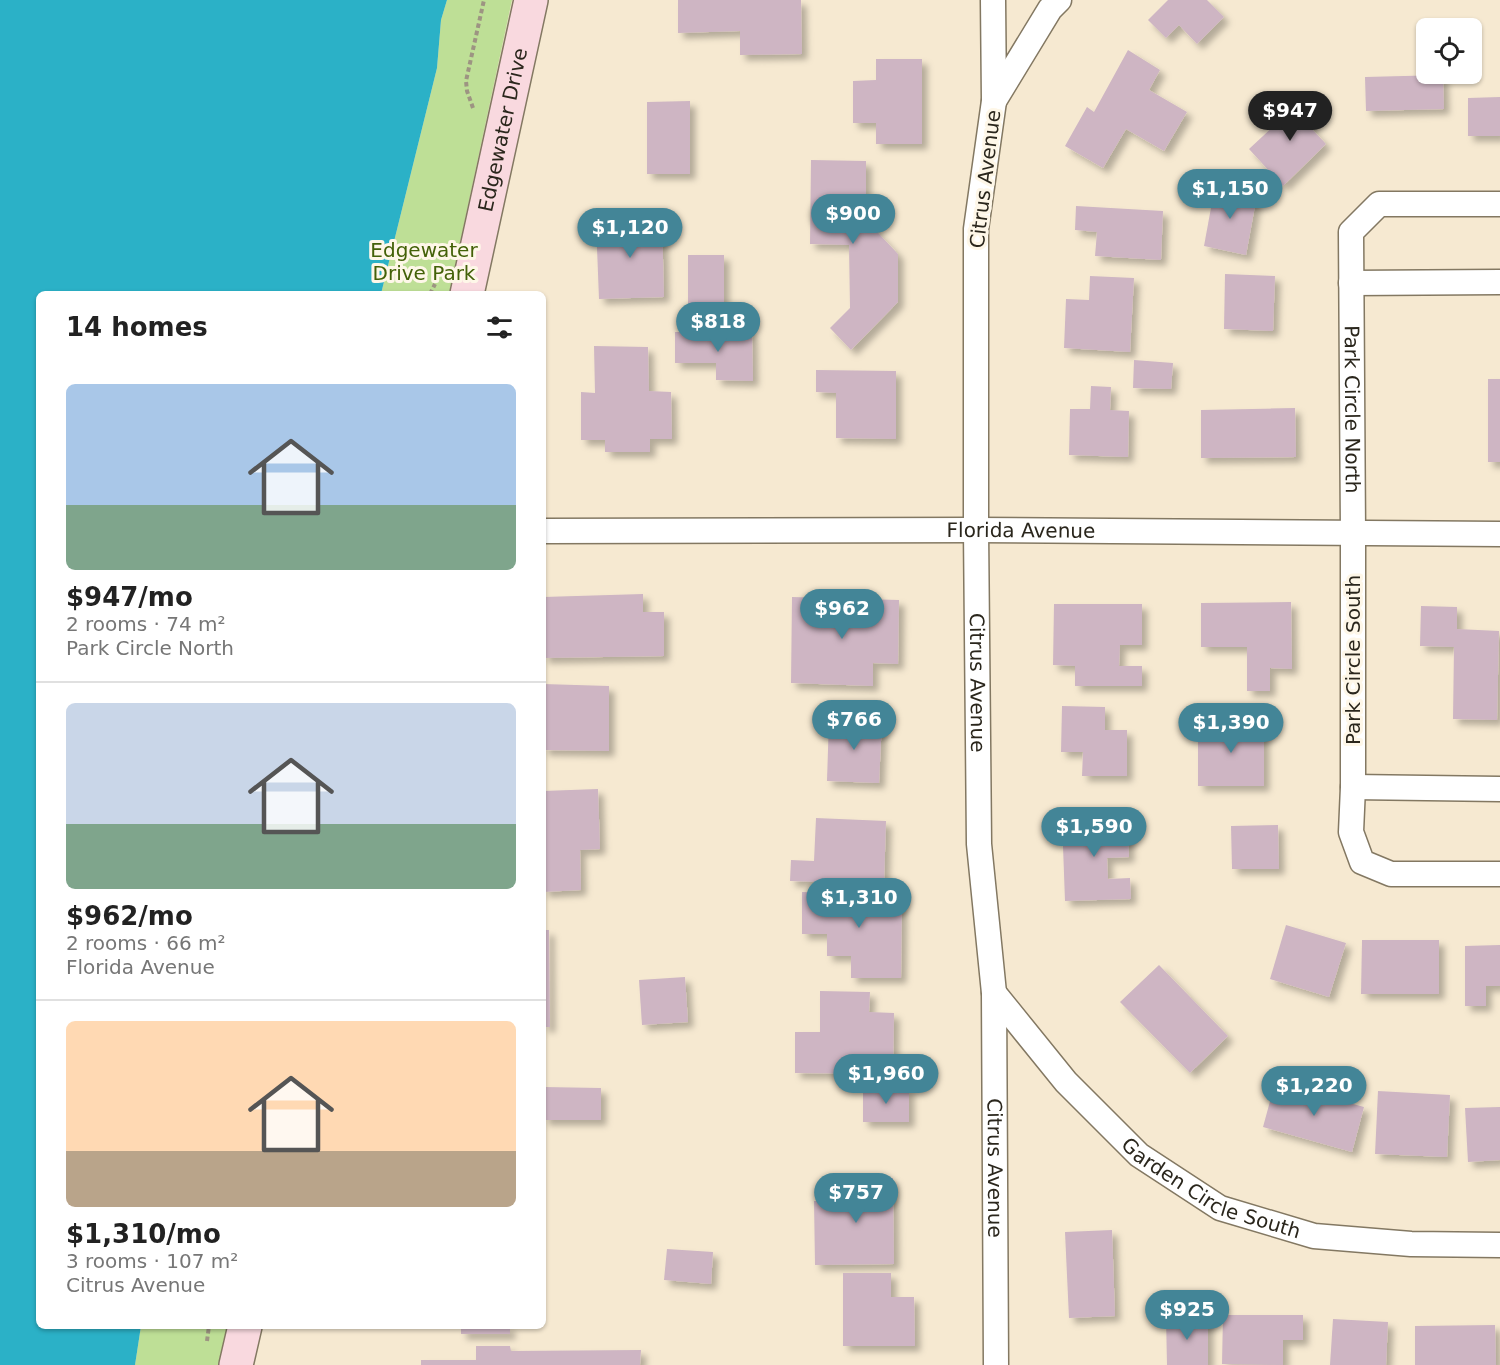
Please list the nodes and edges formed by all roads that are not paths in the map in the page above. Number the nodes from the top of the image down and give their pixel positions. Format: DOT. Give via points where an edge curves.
graph roads {
  1 [pos="531,0"];
  2 [pos="993,0"];
  3 [pos="1059,0"];
  4 [pos="994,101"];
  5 [pos="1500,204"];
  6 [pos="1500,282"];
  7 [pos="1351,283"];
  8 [pos="468,291"];
  9 [pos="976,530"];
  10 [pos="546,531"];
  11 [pos="1353,533"];
  12 [pos="1500,534"];
  13 [pos="1353,787"];
  14 [pos="1500,789"];
  15 [pos="1500,874"];
  16 [pos="994,993"];
  17 [pos="1500,1245"];
  18 [pos="244,1329"];
  19 [pos="236,1365"];
  20 [pos="996,1365"];
  1 -- 8 [label="main road, Edgewater Drive"];
  2 -- 4 [label="street, Citrus Avenue"];
  3 -- 4 [label="street"];
  4 -- 9 [label="street, Citrus Avenue" via="976,229"];
  5 -- 7 [label="street, Park Circle North" via="1379,204 1351,232"];
  6 -- 7 [label="street"];
  7 -- 11 [label="street, Park Circle North"];
  9 -- 10 [label="street, Florida Avenue"];
  9 -- 11 [label="street, Florida Avenue"];
  9 -- 16 [label="street, Citrus Avenue" via="979,844"];
  11 -- 12 [label="street, Florida Avenue"];
  11 -- 13 [label="street, Park Circle South"];
  13 -- 14 [label="street"];
  13 -- 15 [label="street, Park Circle South" via="1351,832 1362,862 1391,874"];
  16 -- 17 [label="street, Garden Circle South" via="1066,1082 1139,1155 1220,1208 1314,1236 1411,1244"];
  16 -- 20 [label="street, Citrus Avenue"];
  18 -- 19 [label="main road"];
}
